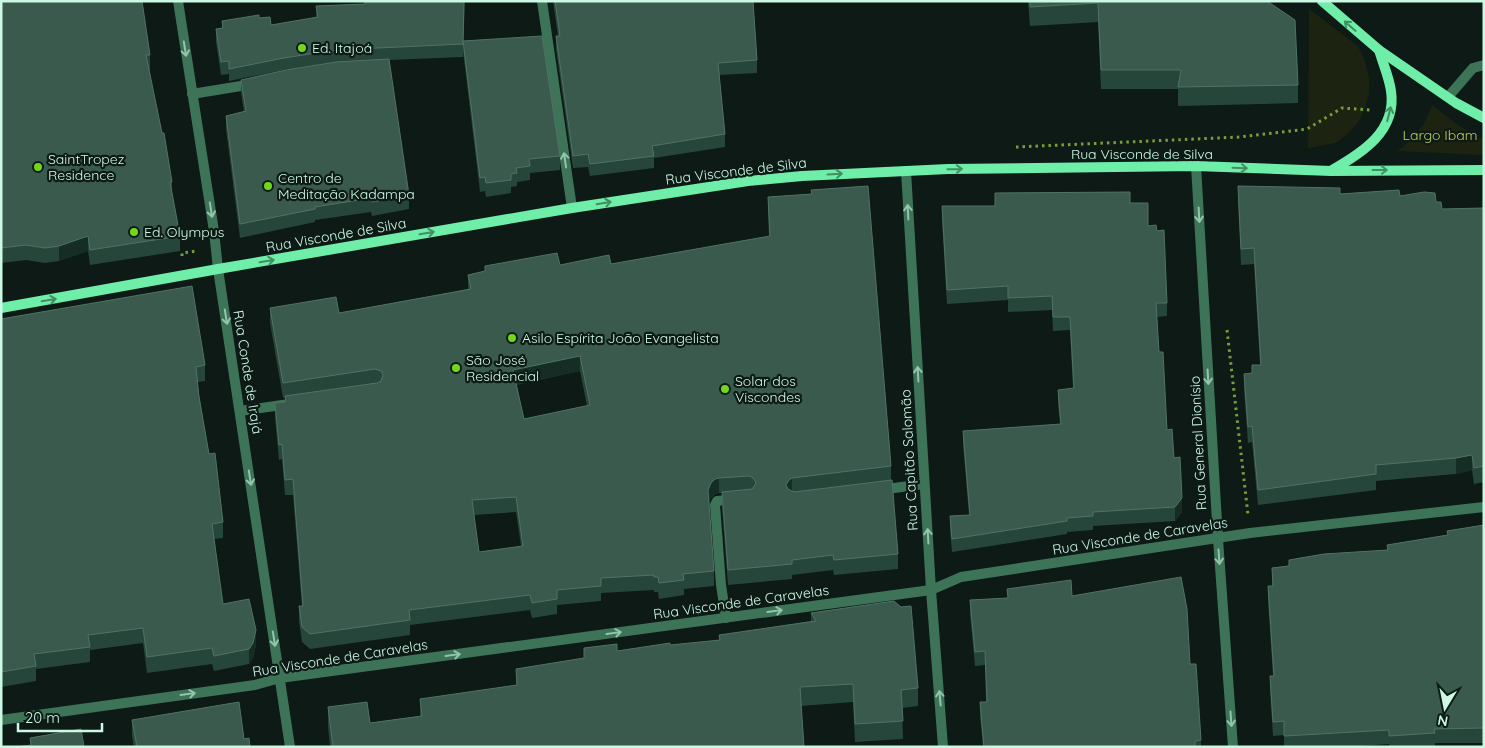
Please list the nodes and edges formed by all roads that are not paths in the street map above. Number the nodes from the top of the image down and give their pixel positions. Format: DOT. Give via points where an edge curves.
graph roads {
  1 [pos="178,1"];
  2 [pos="542,1"];
  3 [pos="1322,1"];
  4 [pos="1379,50"];
  5 [pos="1484,65"];
  6 [pos="259,83"];
  7 [pos="192,94"];
  8 [pos="1448,97"];
  9 [pos="1484,118"];
  10 [pos="1196,166"];
  11 [pos="1484,170"];
  12 [pos="906,171"];
  13 [pos="1331,171"];
  14 [pos="572,208"];
  15 [pos="218,269"];
  16 [pos="1,308"];
  17 [pos="299,402"];
  18 [pos="240,411"];
  19 [pos="924,484"];
  20 [pos="871,491"];
  21 [pos="749,498"];
  22 [pos="1484,507"];
  23 [pos="1218,539"];
  24 [pos="931,590"];
  25 [pos="726,618"];
  26 [pos="280,678"];
  27 [pos="1,720"];
  28 [pos="290,747"];
  29 [pos="943,747"];
  30 [pos="1233,747"];
  1 -- 7 [label="street, Rua Conde de Irajá, one-way"];
  14 -- 2 [label="street, one-way"];
  4 -- 3 [label="main road, one-way"];
  4 -- 8 [label="main road"];
  13 -- 4 [label="main road, one-way" via="1370,146 1391,112 1391,93"];
  5 -- 8 [label="street" via="1473,68"];
  6 -- 7 [label="street"];
  7 -- 15 [label="street, Rua Conde de Irajá, one-way"];
  8 -- 9 [label="main road"];
  12 -- 10 [label="main road, Rua Visconde de Silva, one-way"];
  10 -- 13 [label="main road, Rua Visconde de Silva, one-way"];
  10 -- 23 [label="street, Rua General Dionísio, one-way"];
  13 -- 11 [label="main road, Rua Visconde de Silva, one-way"];
  14 -- 12 [label="main road, Rua Visconde de Silva, one-way" via="748,181"];
  19 -- 12 [label="street, Rua Capitão Salomão, one-way"];
  15 -- 14 [label="main road, Rua Visconde de Silva, one-way"];
  16 -- 15 [label="main road, Rua Visconde de Silva, one-way"];
  15 -- 18 [label="street, Rua Conde de Irajá, one-way"];
  17 -- 18 [label="street"];
  18 -- 26 [label="street, Rua Conde de Irajá, one-way"];
  19 -- 20 [label="street"];
  24 -- 19 [label="street, Rua Capitão Salomão, one-way"];
  21 -- 25 [label="street" via="720,500 715,505"];
  22 -- 23 [label="street, Rua Visconde de Caravelas"];
  23 -- 24 [label="street, Rua Visconde de Caravelas" via="961,577"];
  23 -- 30 [label="street, Rua General Dionísio, one-way"];
  25 -- 24 [label="street, Rua Visconde de Caravelas, one-way"];
  29 -- 24 [label="street, Rua Capitão Salomão, one-way"];
  26 -- 25 [label="street, Rua Visconde de Caravelas, one-way"];
  27 -- 26 [label="street, Rua Visconde de Caravelas, one-way" via="255,685"];
  26 -- 28 [label="street, Rua Conde de Irajá"];
}
